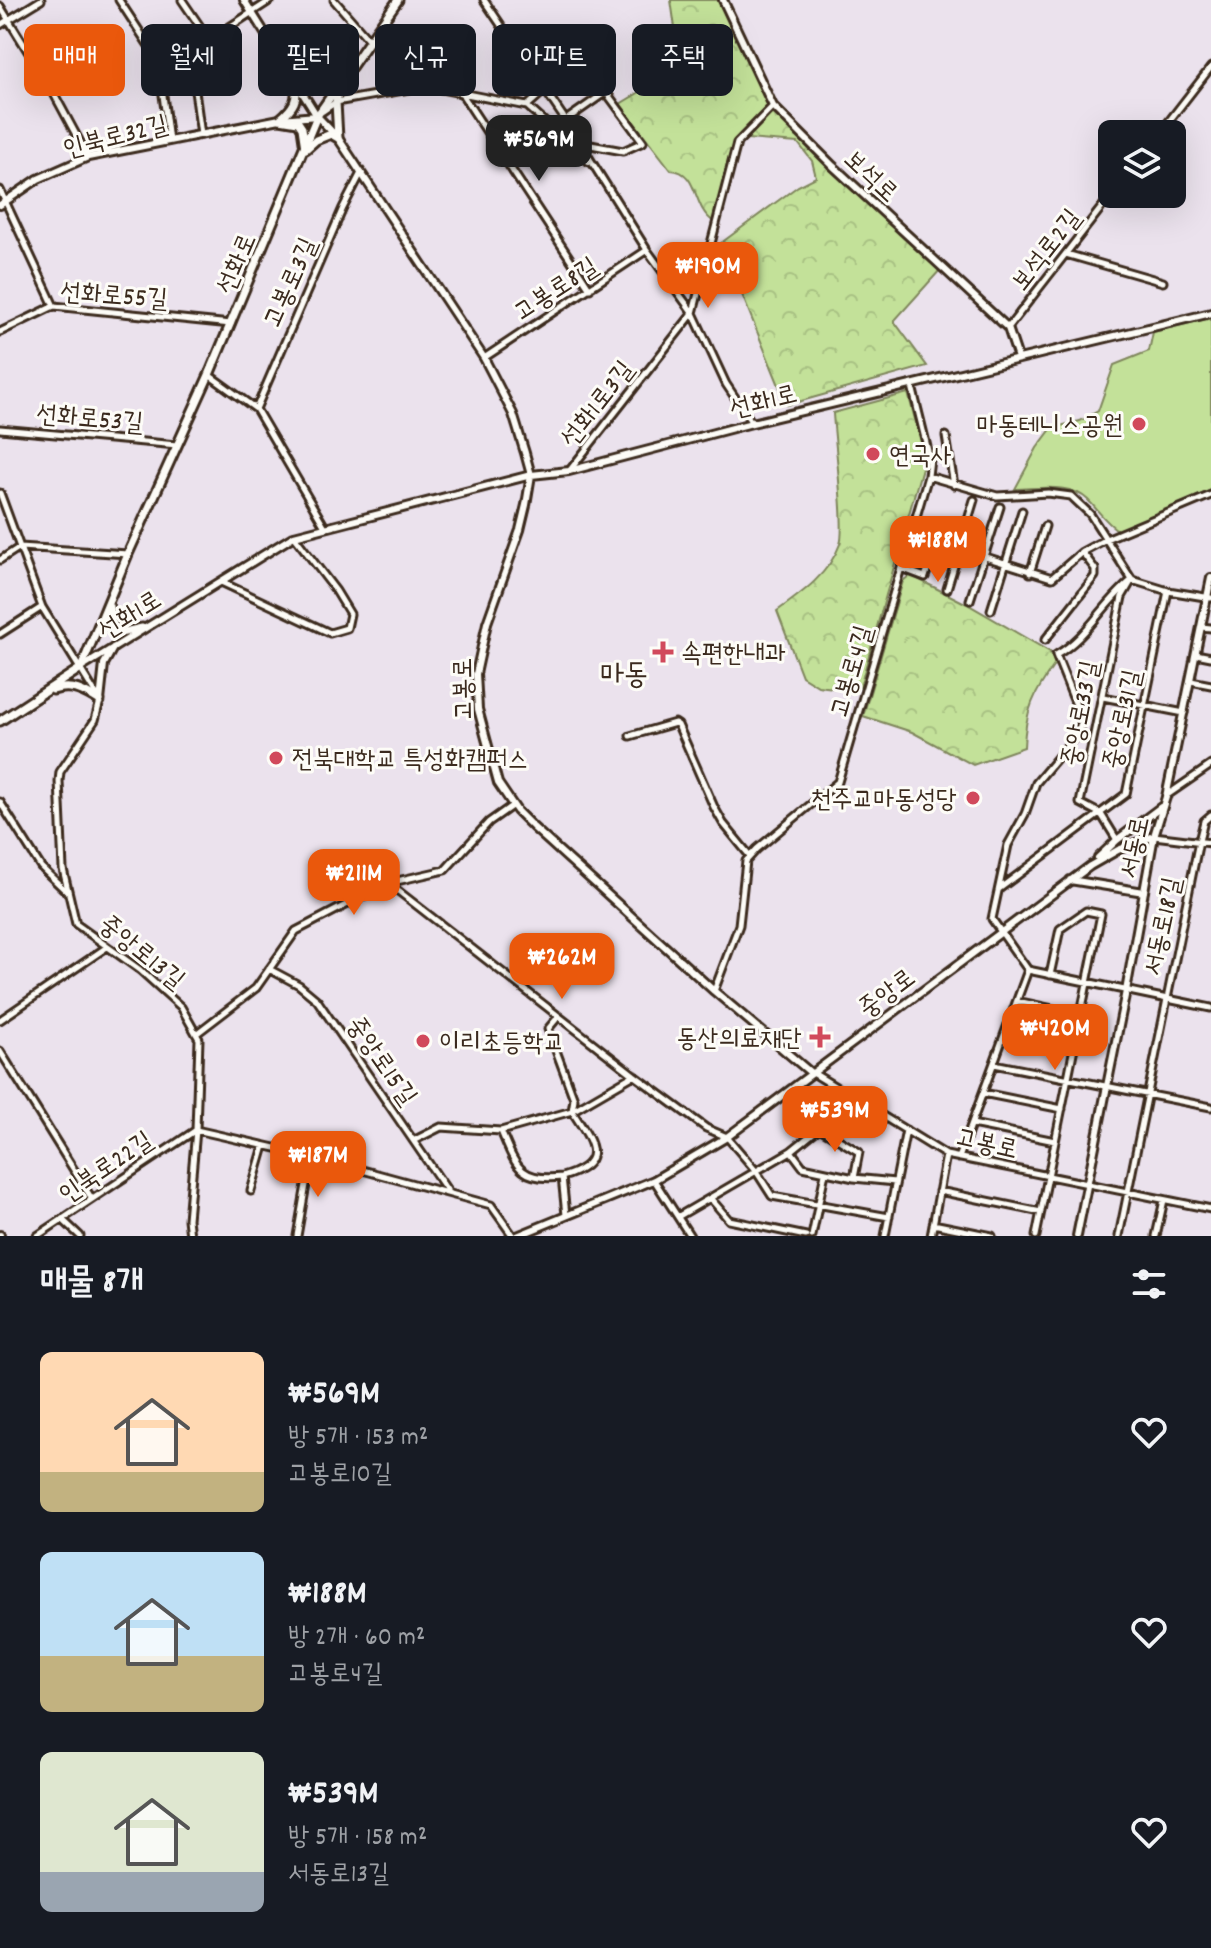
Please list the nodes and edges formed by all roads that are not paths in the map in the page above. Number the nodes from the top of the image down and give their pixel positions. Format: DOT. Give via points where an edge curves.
graph roads {
  1 [pos="41,0"];
  2 [pos="119,0"];
  3 [pos="182,0"];
  4 [pos="244,0"];
  5 [pos="271,0"];
  6 [pos="334,0"];
  7 [pos="398,0"];
  8 [pos="484,0"];
  9 [pos="723,0"];
  10 [pos="0,6"];
  11 [pos="252,13"];
  12 [pos="9,20"];
  13 [pos="198,24"];
  14 [pos="236,24"];
  15 [pos="259,24"];
  16 [pos="500,24"];
  17 [pos="0,25"];
  18 [pos="141,34"];
  19 [pos="369,40"];
  20 [pos="359,55"];
  21 [pos="1211,67"];
  22 [pos="375,95"];
  23 [pos="163,96"];
  24 [pos="196,96"];
  25 [pos="297,96"];
  26 [pos="304,96"];
  27 [pos="331,96"];
  28 [pos="337,96"];
  29 [pos="463,96"];
  30 [pos="473,96"];
  31 [pos="538,96"];
  32 [pos="548,96"];
  33 [pos="336,102"];
  34 [pos="527,106"];
  35 [pos="773,106"];
  36 [pos="317,116"];
  37 [pos="280,119"];
  38 [pos="1170,120"];
  39 [pos="566,121"];
  40 [pos="553,129"];
  41 [pos="201,135"];
  42 [pos="338,138"];
  43 [pos="169,141"];
  44 [pos="580,143"];
  45 [pos="305,150"];
  46 [pos="88,157"];
  47 [pos="592,165"];
  48 [pos="361,173"];
  49 [pos="0,190"];
  50 [pos="3,203"];
  51 [pos="1101,208"];
  52 [pos="647,250"];
  53 [pos="1066,254"];
  54 [pos="1163,282"];
  55 [pos="590,289"];
  56 [pos="54,306"];
  57 [pos="693,313"];
  58 [pos="1211,313"];
  59 [pos="231,324"];
  60 [pos="1008,328"];
  61 [pos="0,332"];
  62 [pos="484,358"];
  63 [pos="1018,358"];
  64 [pos="209,375"];
  65 [pos="912,386"];
  66 [pos="256,409"];
  67 [pos="752,423"];
  68 [pos="0,429"];
  69 [pos="946,436"];
  70 [pos="177,445"];
  71 [pos="569,471"];
  72 [pos="531,475"];
  73 [pos="928,476"];
  74 [pos="954,485"];
  75 [pos="0,493"];
  76 [pos="1211,495"];
  77 [pos="974,500"];
  78 [pos="1000,507"];
  79 [pos="1022,511"];
  80 [pos="1045,526"];
  81 [pos="325,527"];
  82 [pos="294,536"];
  83 [pos="1106,539"];
  84 [pos="963,540"];
  85 [pos="20,547"];
  86 [pos="960,549"];
  87 [pos="1082,552"];
  88 [pos="128,554"];
  89 [pos="984,558"];
  90 [pos="0,560"];
  91 [pos="1007,565"];
  92 [pos="901,568"];
  93 [pos="1030,573"];
  94 [pos="1211,578"];
  95 [pos="1132,580"];
  96 [pos="220,581"];
  97 [pos="947,589"];
  98 [pos="1168,591"];
  99 [pos="1209,598"];
  100 [pos="970,600"];
  101 [pos="109,604"];
  102 [pos="42,607"];
  103 [pos="991,610"];
  104 [pos="1201,627"];
  105 [pos="142,628"];
  106 [pos="1211,628"];
  107 [pos="0,634"];
  108 [pos="1045,640"];
  109 [pos="115,645"];
  110 [pos="1196,654"];
  111 [pos="1211,657"];
  112 [pos="81,668"];
  113 [pos="1191,681"];
  114 [pos="1211,685"];
  115 [pos="44,693"];
  116 [pos="1103,697"];
  117 [pos="100,701"];
  118 [pos="1145,705"];
  119 [pos="1184,713"];
  120 [pos="0,721"];
  121 [pos="630,736"];
  122 [pos="1211,765"];
  123 [pos="1166,797"];
  124 [pos="0,802"];
  125 [pos="513,805"];
  126 [pos="1163,806"];
  127 [pos="1101,814"];
  128 [pos="1211,815"];
  129 [pos="1154,836"];
  130 [pos="1117,840"];
  131 [pos="1199,841"];
  132 [pos="1211,843"];
  133 [pos="750,856"];
  134 [pos="1090,866"];
  135 [pos="1070,880"];
  136 [pos="388,883"];
  137 [pos="999,889"];
  138 [pos="67,892"];
  139 [pos="1144,892"];
  140 [pos="999,932"];
  141 [pos="107,947"];
  142 [pos="269,969"];
  143 [pos="1028,970"];
  144 [pos="1050,975"];
  145 [pos="1087,983"];
  146 [pos="714,991"];
  147 [pos="1126,991"];
  148 [pos="1166,999"];
  149 [pos="1017,1001"];
  150 [pos="1211,1008"];
  151 [pos="1081,1015"];
  152 [pos="558,1016"];
  153 [pos="0,1020"];
  154 [pos="1006,1033"];
  155 [pos="196,1034"];
  156 [pos="1074,1047"];
  157 [pos="0,1051"];
  158 [pos="994,1064"];
  159 [pos="811,1073"];
  160 [pos="634,1075"];
  161 [pos="1068,1078"];
  162 [pos="1108,1086"];
  163 [pos="983,1093"];
  164 [pos="1147,1093"];
  165 [pos="854,1100"];
  166 [pos="1211,1107"];
  167 [pos="1062,1109"];
  168 [pos="572,1111"];
  169 [pos="972,1124"];
  170 [pos="821,1129"];
  171 [pos="196,1130"];
  172 [pos="906,1130"];
  173 [pos="501,1131"];
  174 [pos="727,1137"];
  175 [pos="415,1140"];
  176 [pos="1055,1141"];
  177 [pos="264,1146"];
  178 [pos="791,1151"];
  179 [pos="946,1155"];
  180 [pos="311,1156"];
  181 [pos="959,1158"];
  182 [pos="756,1171"];
  183 [pos="825,1173"];
  184 [pos="1048,1175"];
  185 [pos="562,1177"];
  186 [pos="854,1178"];
  187 [pos="654,1180"];
  188 [pos="895,1182"];
  189 [pos="1088,1183"];
  190 [pos="251,1191"];
  191 [pos="447,1191"];
  192 [pos="939,1191"];
  193 [pos="1128,1193"];
  194 [pos="92,1199"];
  195 [pos="711,1199"];
  196 [pos="1164,1200"];
  197 [pos="819,1206"];
  198 [pos="1211,1209"];
  199 [pos="1041,1212"];
  200 [pos="566,1215"];
  201 [pos="679,1216"];
  202 [pos="889,1217"];
  203 [pos="62,1219"];
  204 [pos="933,1224"];
  205 [pos="37,1236"];
  206 [pos="80,1236"];
  207 [pos="190,1236"];
  208 [pos="297,1236"];
  209 [pos="515,1236"];
  210 [pos="690,1236"];
  211 [pos="806,1236"];
  212 [pos="812,1236"];
  213 [pos="885,1236"];
  214 [pos="931,1236"];
  215 [pos="992,1236"];
  216 [pos="1036,1236"];
  217 [pos="1077,1236"];
  218 [pos="1119,1236"];
  219 [pos="1156,1236"];
  1 -- 12 [label="street"];
  2 -- 18 [label="street"];
  3 -- 13 [label="street"];
  4 -- 11 [label="street, 고봉로"];
  5 -- 11 [label="street"];
  6 -- 19 [label="street"];
  7 -- 19 [label="main road, 선화로"];
  8 -- 16 [label="street"];
  9 -- 35 [label="street, 보석로"];
  10 -- 12 [label="street"];
  11 -- 14 [label="street"];
  11 -- 15 [label="street, 고봉로"];
  12 -- 17 [label="street"];
  12 -- 46 [label="street"];
  19 -- 20 [label="main road, 선화로"];
  21 -- 38 [label="street"];
  22 -- 33 [label="street"];
  23 -- 43 [label="street"];
  24 -- 41 [label="street, 인북로32길"];
  25 -- 37 [label="main road"];
  26 -- 36 [label="street, 고봉로"];
  27 -- 36 [label="main road, 선화로"];
  28 -- 33 [label="main road"];
  29 -- 55 [label="street"];
  30 -- 34 [label="street"];
  31 -- 34 [label="street"];
  32 -- 39 [label="street"];
  33 -- 36 [label="street"];
  33 -- 42 [label="main road"];
  34 -- 40 [label="street"];
  35 -- 57 [label="street, 선화1로3길" via="737,143"];
  35 -- 60 [label="street, 보석로"];
  36 -- 37 [label="street, 인북로32길"];
  36 -- 42 [label="street, 고봉로"];
  36 -- 45 [label="main road, 선화로"];
  37 -- 41 [label="street, 인북로32길"];
  37 -- 45 [label="main road" via="298,122"];
  39 -- 40 [label="street"];
  39 -- 44 [label="street"];
  39 -- 44 [label="street" via="606,92 643,142 623,151"];
  40 -- 47 [label="street"];
  41 -- 43 [label="street, 인북로32길"];
  42 -- 45 [label="main road" via="324,135"];
  42 -- 48 [label="street, 고봉로"];
  43 -- 46 [label="street, 인북로32길"];
  44 -- 47 [label="street"];
  45 -- 59 [label="main road, 선화로"];
  46 -- 50 [label="street, 인북로32길" via="38,179"];
  47 -- 52 [label="street"];
  48 -- 62 [label="street, 고봉로"];
  48 -- 66 [label="street, 고봉로3길"];
  49 -- 50 [label="street"];
  50 -- 56 [label="street"];
  51 -- 53 [label="street, 보석로2길"];
  52 -- 55 [label="street, 고봉로8길"];
  52 -- 57 [label="street"];
  53 -- 54 [label="street"];
  53 -- 60 [label="street, 보석로2길"];
  55 -- 62 [label="street, 고봉로8길"];
  56 -- 59 [label="street, 선화로55길"];
  56 -- 61 [label="street, 선화로55길"];
  57 -- 67 [label="street" via="726,384"];
  57 -- 71 [label="street, 선화1로3길"];
  58 -- 63 [label="street, 선화1로"];
  59 -- 64 [label="main road, 선화로"];
  60 -- 63 [label="street, 보석로"];
  62 -- 72 [label="street, 고봉로" via="513,414"];
  63 -- 65 [label="street, 선화1로"];
  64 -- 66 [label="street"];
  64 -- 70 [label="main road, 선화로"];
  65 -- 67 [label="street, 선화1로"];
  65 -- 73 [label="street, 고봉로4길" via="930,459"];
  66 -- 81 [label="street"];
  67 -- 71 [label="street, 선화1로"];
  68 -- 70 [label="street, 선화로53길"];
  69 -- 74 [label="street"];
  70 -- 88 [label="main road, 선화로"];
  71 -- 72 [label="street, 선화1로"];
  72 -- 81 [label="street, 선화1로"];
  72 -- 125 [label="street, 고봉로" via="520,530 487,623 476,674 487,749 498,783"];
  73 -- 74 [label="street"];
  73 -- 92 [label="street, 고봉로4길"];
  74 -- 83 [label="street" via="997,496 1071,496"];
  75 -- 85 [label="street"];
  76 -- 83 [label="street"];
  77 -- 84 [label="street"];
  78 -- 89 [label="street"];
  79 -- 91 [label="street"];
  80 -- 93 [label="street"];
  81 -- 82 [label="street, 선화1로"];
  82 -- 96 [label="street, 선화1로"];
  82 -- 96 [label="street" via="350,614 347,628 330,633"];
  83 -- 87 [label="street"];
  83 -- 95 [label="street"];
  84 -- 86 [label="street"];
  84 -- 92 [label="street" via="939,536 925,577"];
  85 -- 88 [label="street"];
  85 -- 90 [label="street"];
  85 -- 102 [label="street"];
  86 -- 89 [label="street"];
  86 -- 97 [label="street"];
  87 -- 93 [label="street" via="1054,578"];
  87 -- 108 [label="street" via="1095,576"];
  88 -- 101 [label="main road, 선화로"];
  89 -- 91 [label="street"];
  89 -- 100 [label="street"];
  91 -- 93 [label="street"];
  91 -- 103 [label="street"];
  92 -- 133 [label="street, 고봉로4길" via="838,782"];
  94 -- 99 [label="street, 서동로"];
  95 -- 98 [label="street"];
  95 -- 116 [label="street, 중앙로33길" via="1122,597"];
  95 -- 137 [label="street" via="1071,646 1056,655 1082,720 1078,733 1036,783 1008,845"];
  96 -- 105 [label="street, 선화1로"];
  98 -- 99 [label="street"];
  98 -- 118 [label="street, 중앙로31길"];
  99 -- 104 [label="street, 서동로"];
  101 -- 105 [label="main road" via="116,634"];
  101 -- 112 [label="main road, 선화로"];
  102 -- 107 [label="street"];
  102 -- 112 [label="street"];
  104 -- 106 [label="street"];
  104 -- 110 [label="street, 서동로"];
  105 -- 109 [label="street, 선화1로"];
  109 -- 112 [label="street, 선화1로"];
  109 -- 117 [label="street" via="104,664"];
  110 -- 111 [label="street"];
  110 -- 113 [label="street, 서동로"];
  112 -- 115 [label="main road"];
  112 -- 117 [label="street"];
  113 -- 114 [label="street"];
  113 -- 119 [label="street, 서동로"];
  115 -- 117 [label="main road" via="75,688"];
  115 -- 120 [label="main road"];
  116 -- 118 [label="street"];
  116 -- 127 [label="street, 중앙로33길" via="1080,803"];
  117 -- 138 [label="street, 중앙로13길" via="95,720 60,772"];
  118 -- 119 [label="street"];
  118 -- 127 [label="street, 중앙로31길" via="1126,794"];
  119 -- 123 [label="street, 서동로"];
  121 -- 133 [label="street" via="678,725 714,807"];
  122 -- 123 [label="street"];
  123 -- 126 [label="street, 서동로"];
  124 -- 138 [label="street" via="41,867"];
  125 -- 136 [label="street" via="489,822 445,870"];
  125 -- 146 [label="street, 고봉로"];
  126 -- 129 [label="street, 서동로"];
  126 -- 130 [label="street"];
  127 -- 130 [label="street, 중앙로33길"];
  127 -- 137 [label="street, 중앙로31길"];
  128 -- 131 [label="street, 서동로18길"];
  129 -- 131 [label="street"];
  129 -- 134 [label="street, 중앙로"];
  129 -- 139 [label="street, 서동로"];
  130 -- 134 [label="street"];
  131 -- 132 [label="street"];
  131 -- 148 [label="street, 서동로18길"];
  133 -- 146 [label="street" via="739,925"];
  134 -- 135 [label="street, 중앙로"];
  135 -- 139 [label="street"];
  135 -- 140 [label="street, 중앙로"];
  136 -- 142 [label="street" via="296,931"];
  136 -- 152 [label="street"];
  137 -- 140 [label="street" via="992,919"];
  138 -- 141 [label="street, 중앙로13길" via="76,924"];
  139 -- 147 [label="street, 서동로"];
  140 -- 143 [label="street"];
  140 -- 159 [label="street, 중앙로"];
  141 -- 153 [label="street"];
  141 -- 155 [label="street, 중앙로13길" via="181,1007"];
  142 -- 155 [label="street" via="256,988"];
  142 -- 175 [label="street, 중앙로15길" via="317,1000"];
  143 -- 144 [label="street"];
  143 -- 149 [label="street"];
  144 -- 145 [label="street"];
  144 -- 145 [label="street" via="1060,929 1086,911 1101,914"];
  145 -- 147 [label="street"];
  145 -- 151 [label="street"];
  146 -- 159 [label="street, 고봉로"];
  147 -- 148 [label="street"];
  147 -- 162 [label="street, 서동로"];
  148 -- 150 [label="street"];
  148 -- 164 [label="street, 서동로18길"];
  149 -- 151 [label="street"];
  149 -- 154 [label="street"];
  151 -- 156 [label="street"];
  152 -- 160 [label="street"];
  152 -- 168 [label="street" via="548,1029 574,1099"];
  154 -- 156 [label="street"];
  154 -- 158 [label="street"];
  155 -- 171 [label="street"];
  156 -- 161 [label="street"];
  157 -- 194 [label="street"];
  158 -- 161 [label="street"];
  158 -- 163 [label="street"];
  159 -- 165 [label="street, 고봉로"];
  159 -- 174 [label="street, 중앙로"];
  160 -- 168 [label="street"];
  160 -- 174 [label="street" via="706,1128"];
  161 -- 162 [label="street"];
  161 -- 167 [label="street"];
  162 -- 164 [label="street"];
  162 -- 189 [label="street, 서동로"];
  163 -- 167 [label="street"];
  163 -- 169 [label="street"];
  164 -- 166 [label="street"];
  164 -- 193 [label="street, 서동로18길"];
  165 -- 170 [label="street"];
  165 -- 172 [label="street, 고봉로"];
  167 -- 176 [label="street"];
  168 -- 173 [label="street"];
  168 -- 185 [label="street" via="594,1150 586,1167"];
  169 -- 176 [label="street"];
  169 -- 181 [label="street"];
  170 -- 178 [label="street"];
  170 -- 186 [label="street" via="859,1152"];
  171 -- 177 [label="street"];
  171 -- 194 [label="street, 인북로22길"];
  171 -- 207 [label="street"];
  172 -- 179 [label="street, 고봉로"];
  172 -- 188 [label="street"];
  173 -- 175 [label="street" via="441,1127"];
  173 -- 185 [label="street" via="524,1175"];
  174 -- 182 [label="street"];
  174 -- 187 [label="street, 중앙로"];
  175 -- 191 [label="street, 중앙로15길"];
  176 -- 184 [label="street"];
  177 -- 180 [label="street"];
  177 -- 190 [label="street"];
  178 -- 182 [label="street"];
  178 -- 183 [label="street" via="803,1167"];
  179 -- 181 [label="street, 고봉로"];
  179 -- 192 [label="street"];
  180 -- 191 [label="street"];
  180 -- 208 [label="street"];
  181 -- 184 [label="street, 고봉로"];
  182 -- 195 [label="street"];
  182 -- 197 [label="street" via="772,1196"];
  183 -- 186 [label="street"];
  183 -- 197 [label="street"];
  184 -- 189 [label="street, 고봉로"];
  184 -- 199 [label="street"];
  185 -- 200 [label="street"];
  186 -- 188 [label="street"];
  187 -- 200 [label="street, 중앙로"];
  187 -- 201 [label="street"];
  188 -- 202 [label="street"];
  189 -- 193 [label="street"];
  189 -- 217 [label="street, 서동로"];
  191 -- 209 [label="street" via="491,1205"];
  192 -- 199 [label="street"];
  192 -- 204 [label="street"];
  193 -- 196 [label="street"];
  193 -- 218 [label="street, 서동로18길"];
  194 -- 203 [label="street, 인북로22길"];
  195 -- 201 [label="street"];
  195 -- 211 [label="street" via="729,1220"];
  196 -- 198 [label="street"];
  196 -- 219 [label="street"];
  197 -- 202 [label="street"];
  197 -- 212 [label="street"];
  199 -- 216 [label="street"];
  200 -- 209 [label="street, 중앙로"];
  201 -- 210 [label="street"];
  202 -- 213 [label="street"];
  203 -- 205 [label="street, 인북로22길"];
  203 -- 206 [label="street"];
  204 -- 214 [label="street"];
  204 -- 215 [label="street"];
}
